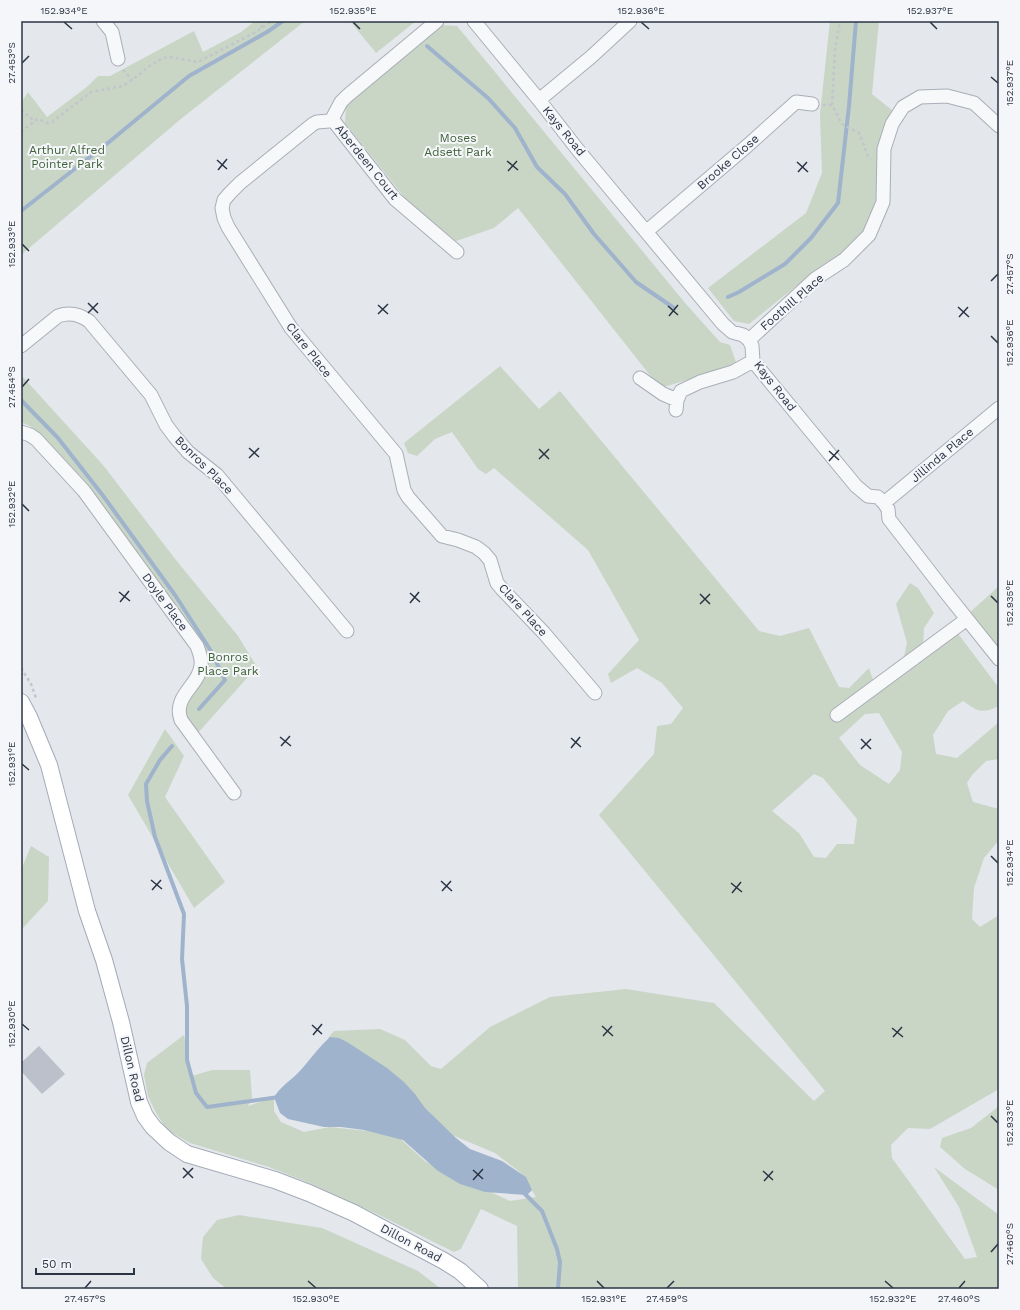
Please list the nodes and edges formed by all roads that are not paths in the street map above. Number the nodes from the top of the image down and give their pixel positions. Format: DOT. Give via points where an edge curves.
graph roads {
  1 [pos="103,21"];
  2 [pos="437,21"];
  3 [pos="474,21"];
  4 [pos="630,21"];
  5 [pos="118,59"];
  6 [pos="539,100"];
  7 [pos="812,104"];
  8 [pos="332,119"];
  9 [pos="999,126"];
  10 [pos="647,231"];
  11 [pos="456,252"];
  12 [pos="749,340"];
  13 [pos="21,346"];
  14 [pos="753,361"];
  15 [pos="640,378"];
  16 [pos="999,408"];
  17 [pos="21,432"];
  18 [pos="884,503"];
  19 [pos="967,618"];
  20 [pos="346,630"];
  21 [pos="999,659"];
  22 [pos="594,694"];
  23 [pos="21,702"];
  24 [pos="837,715"];
  25 [pos="234,793"];
  26 [pos="480,1289"];
  1 -- 5 [label="street" via="112,32"];
  2 -- 8 [label="street" via="347,96"];
  3 -- 6 [label="street, Kays Road"];
  4 -- 6 [label="street"];
  6 -- 10 [label="street, Kays Road"];
  7 -- 10 [label="street, Brooke Close" via="796,102"];
  8 -- 11 [label="street, Aberdeen Court" via="395,199"];
  8 -- 22 [label="street, Clare Place" via="312,124 240,183 224,200 222,208 228,227 291,328 396,454 408,497 442,536 476,547 484,553 490,560 502,589 544,633"];
  9 -- 12 [label="street, Foothill Place" via="974,103 946,96 920,97 903,107 892,124 884,149 883,202 869,235 844,260 815,279"];
  10 -- 12 [label="street, Kays Road" via="723,324 732,332"];
  12 -- 14 [label="street, Kays Road"];
  13 -- 20 [label="street, Bonros Place" via="58,316 71,314 89,321 151,395 175,437 188,452 217,475"];
  14 -- 15 [label="street" via="733,372 681,391 676,405"];
  14 -- 18 [label="street, Kays Road" via="856,486 868,496 878,498"];
  16 -- 18 [label="street, Jillinda Place"];
  17 -- 25 [label="street, Doyle Place" via="36,439 84,491 196,646 201,665 199,674 181,701 179,714"];
  18 -- 19 [label="street" via="888,509 889,520"];
  19 -- 21 [label="street"];
  19 -- 24 [label="street"];
  23 -- 26 [label="main road, Dillon Road" via="49,765 87,911 119,1015 139,1102 153,1127 187,1154 275,1180 354,1212 444,1261"];
}
